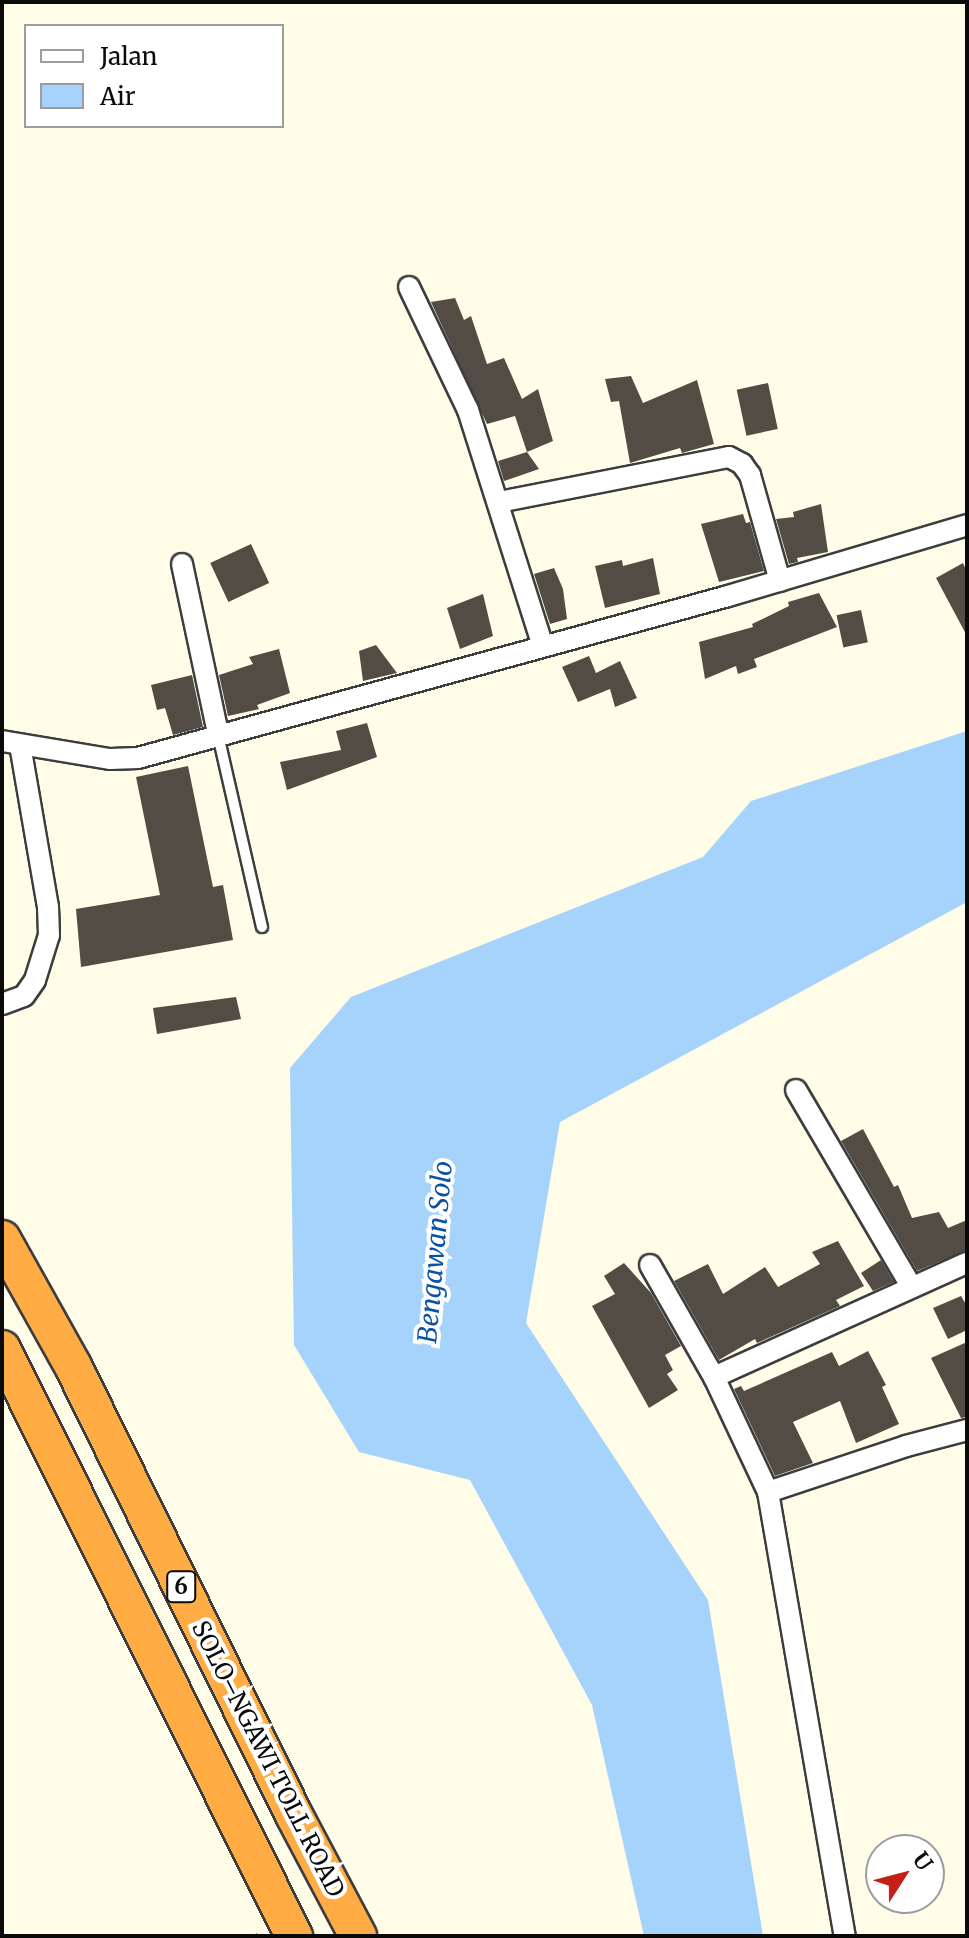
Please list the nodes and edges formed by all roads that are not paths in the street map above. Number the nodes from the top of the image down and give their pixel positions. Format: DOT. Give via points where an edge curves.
graph roads {
  1 [pos="409,287"];
  2 [pos="499,502"];
  3 [pos="967,525"];
  4 [pos="182,564"];
  5 [pos="780,581"];
  6 [pos="543,646"];
  7 [pos="218,733"];
  8 [pos="11,743"];
  9 [pos="262,927"];
  10 [pos="2,1004"];
  11 [pos="796,1090"];
  12 [pos="2,1239"];
  13 [pos="967,1263"];
  14 [pos="650,1265"];
  15 [pos="911,1286"];
  16 [pos="2,1349"];
  17 [pos="714,1377"];
  18 [pos="967,1430"];
  19 [pos="768,1492"];
  20 [pos="294,1936"];
  21 [pos="358,1936"];
  22 [pos="845,1936"];
  1 -- 2 [label="street" via="468,410"];
  2 -- 5 [label="street" via="729,457 747,468 753,482"];
  2 -- 6 [label="street"];
  3 -- 5 [label="street"];
  4 -- 7 [label="street"];
  5 -- 6 [label="street"];
  6 -- 7 [label="street"];
  7 -- 8 [label="street" via="125,759"];
  7 -- 9 [label="lane"];
  8 -- 10 [label="street" via="48,907 49,935 30,988 13,1003"];
  11 -- 15 [label="street"];
  12 -- 21 [label="highway, SOLO–NGAWI TOLL ROAD / 6" via="73,1366"];
  13 -- 15 [label="street"];
  14 -- 17 [label="street"];
  15 -- 17 [label="street"];
  16 -- 20 [label="highway, 6"];
  17 -- 19 [label="street"];
  18 -- 19 [label="street"];
  19 -- 22 [label="street"];
}
